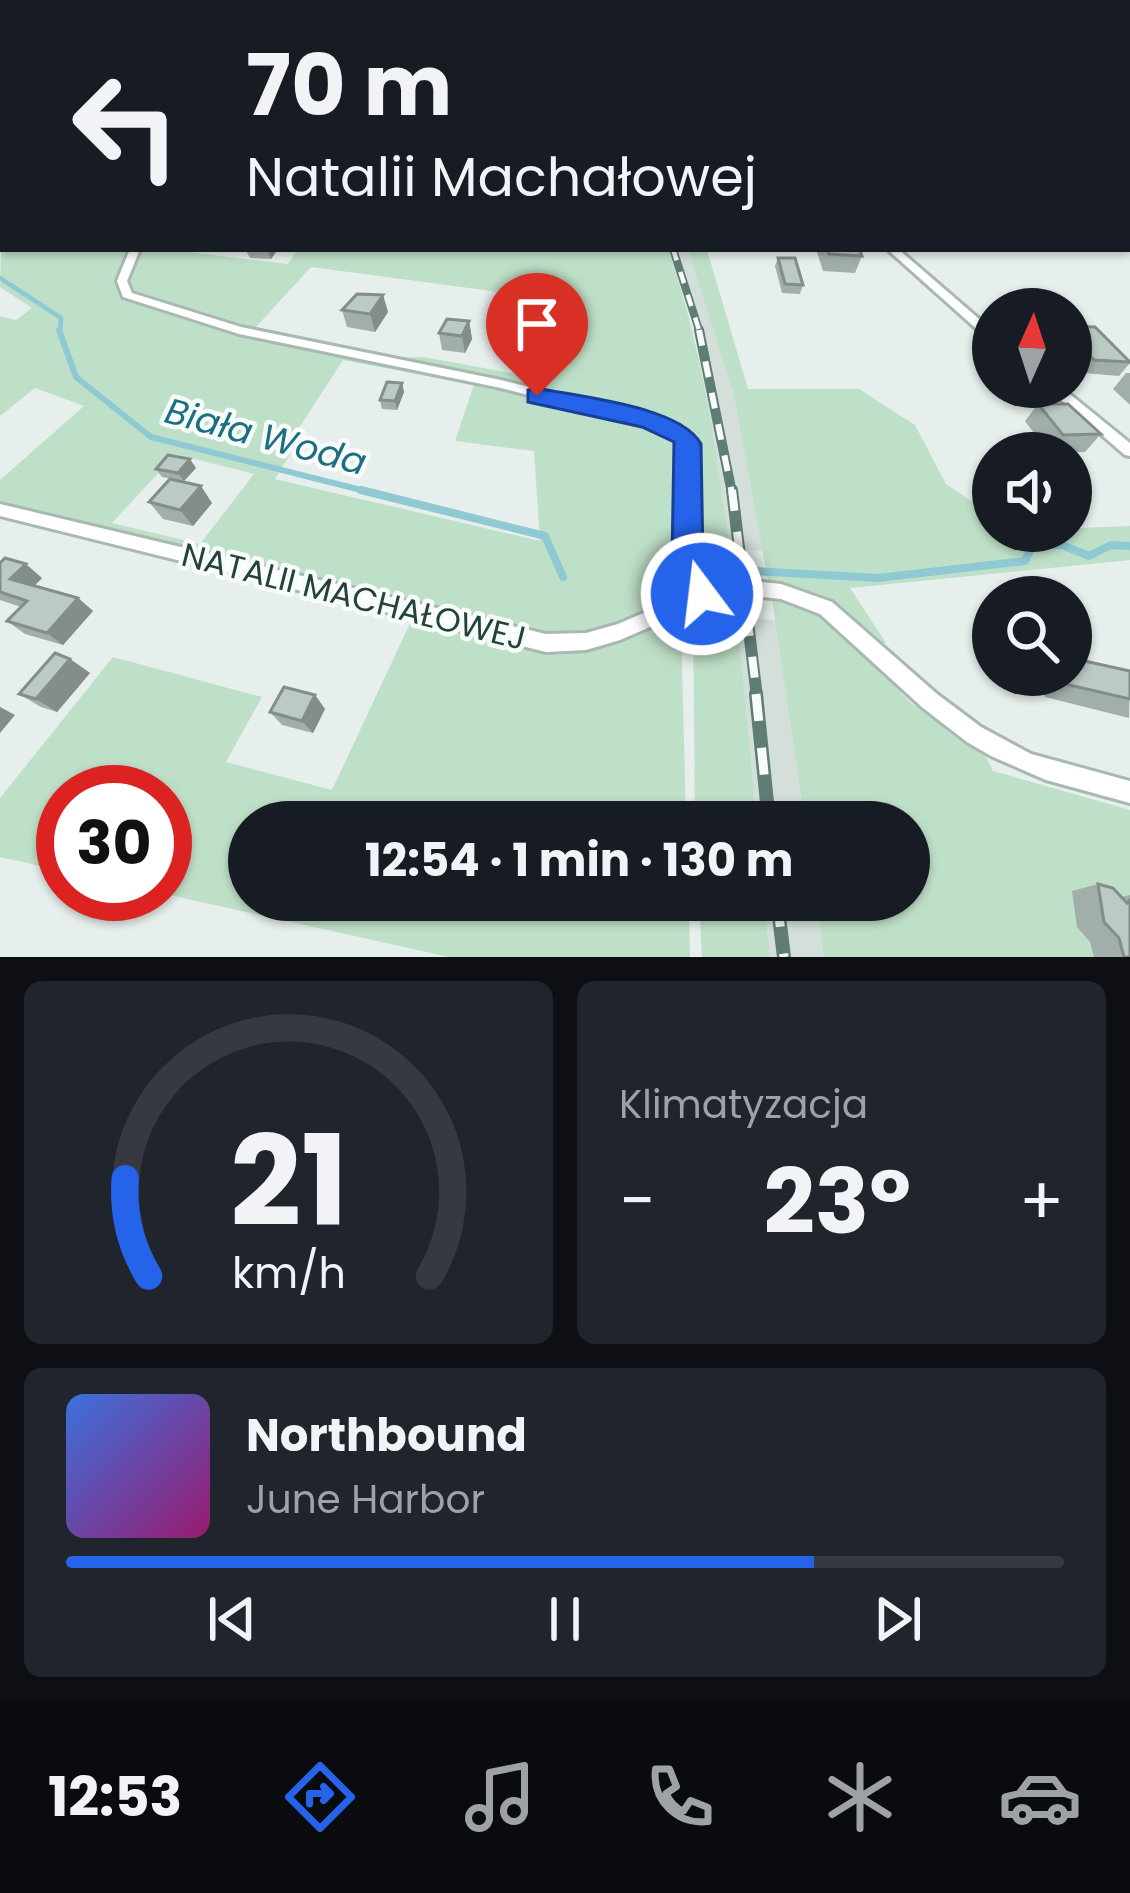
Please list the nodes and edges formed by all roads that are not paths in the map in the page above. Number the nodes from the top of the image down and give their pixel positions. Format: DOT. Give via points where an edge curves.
graph roads {
  1 [pos="134,252"];
  2 [pos="895,252"];
  3 [pos="972,319"];
  4 [pos="1078,408"];
  5 [pos="1130,451"];
  6 [pos="0,510"];
  7 [pos="702,594"];
  8 [pos="1130,792"];
  1 -- 7 [label="street" via="122,281 127,295 239,330 674,428 688,444 687,560"];
  2 -- 3 [label="street"];
  4 -- 5 [label="street"];
  6 -- 7 [label="street, NATALII MACHAŁOWEJ" via="546,643 598,641"];
  7 -- 8 [label="street, NATALII MACHAŁOWEJ" via="732,586 801,596 1000,751"];
}
